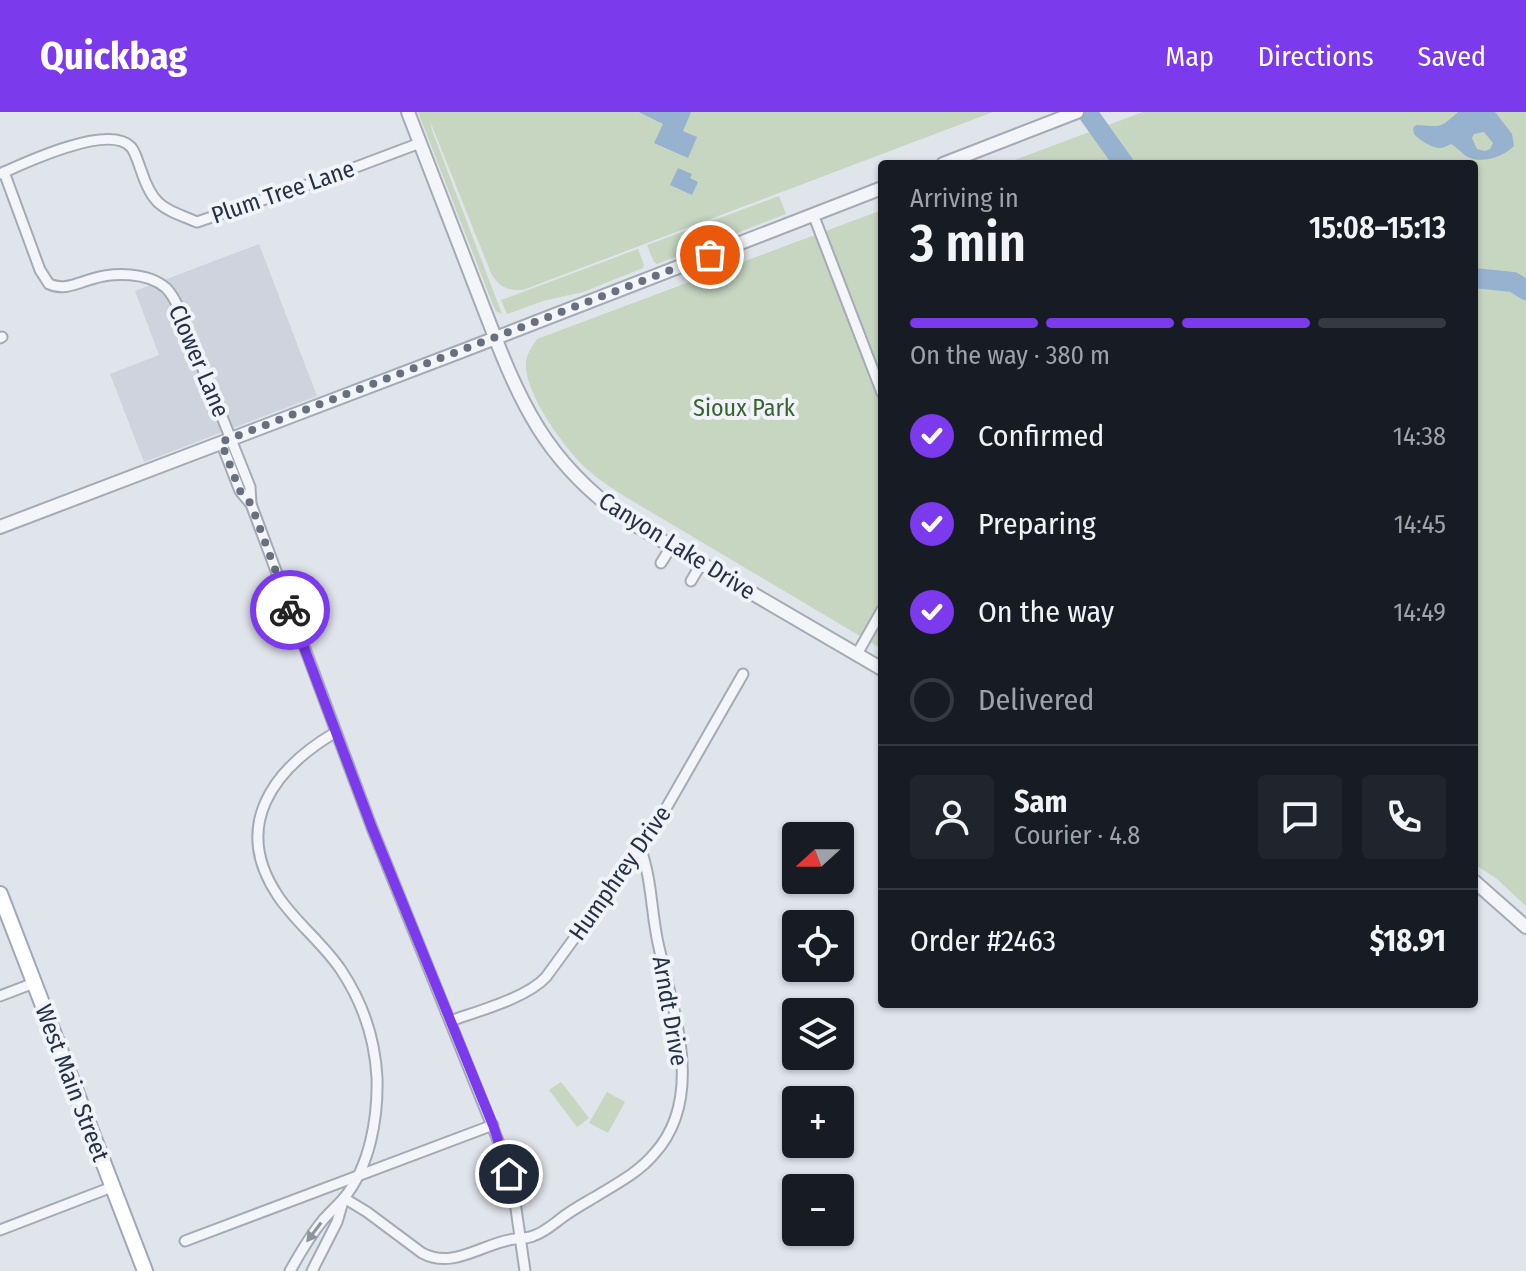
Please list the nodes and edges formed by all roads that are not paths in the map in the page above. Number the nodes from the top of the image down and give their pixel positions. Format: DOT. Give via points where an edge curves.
graph roads {
  1 [pos="408,112"];
  2 [pos="1077,112"];
  3 [pos="420,143"];
  4 [pos="953,160"];
  5 [pos="2,173"];
  6 [pos="878,190"];
  7 [pos="813,214"];
  8 [pos="495,338"];
  9 [pos="878,383"];
  10 [pos="226,440"];
  11 [pos="0,527"];
  12 [pos="671,547"];
  13 [pos="661,563"];
  14 [pos="701,564"];
  15 [pos="691,581"];
  16 [pos="878,617"];
  17 [pos="857,654"];
  18 [pos="878,667"];
  19 [pos="743,674"];
  20 [pos="336,732"];
  21 [pos="640,847"];
  22 [pos="1478,885"];
  23 [pos="0,894"];
  24 [pos="1526,927"];
  25 [pos="34,983"];
  26 [pos="0,996"];
  27 [pos="450,1021"];
  28 [pos="493,1125"];
  29 [pos="357,1176"];
  30 [pos="112,1187"];
  31 [pos="344,1198"];
  32 [pos="0,1230"];
  33 [pos="521,1238"];
  34 [pos="185,1241"];
  35 [pos="145,1271"];
  36 [pos="290,1271"];
  37 [pos="312,1271"];
  38 [pos="525,1271"];
  1 -- 3 [label="street, Canyon Lake Drive"];
  2 -- 4 [label="street"];
  3 -- 5 [label="street, Plum Tree Lane" via="197,222 167,210 151,196 132,147 121,141 79,143"];
  3 -- 8 [label="street, Canyon Lake Drive"];
  5 -- 10 [label="street, Clower Lane" via="49,284 64,287 116,275 157,281 172,295"];
  6 -- 7 [label="street"];
  7 -- 8 [label="street"];
  7 -- 9 [label="street"];
  8 -- 10 [label="street"];
  8 -- 12 [label="street, Canyon Lake Drive" via="528,413 565,466 606,505"];
  10 -- 11 [label="street"];
  10 -- 20 [label="street" via="240,491 251,504"];
  12 -- 13 [label="street"];
  12 -- 14 [label="street, Canyon Lake Drive"];
  14 -- 15 [label="street"];
  14 -- 17 [label="street, Canyon Lake Drive"];
  16 -- 17 [label="street"];
  17 -- 18 [label="street, Canyon Lake Drive"];
  19 -- 21 [label="street, Humphrey Drive"];
  20 -- 27 [label="street"];
  20 -- 29 [label="street" via="300,759 268,794 258,833 266,874 277,895 340,968 369,1030 376,1113"];
  21 -- 27 [label="street, Humphrey Drive" via="543,982"];
  21 -- 33 [label="street, Arndt Drive" via="681,1058 675,1116 663,1144 640,1168 544,1231"];
  22 -- 24 [label="street"];
  23 -- 25 [label="main road, West Main Street"];
  25 -- 26 [label="street"];
  25 -- 30 [label="main road, West Main Street"];
  27 -- 28 [label="street"];
  28 -- 29 [label="street"];
  28 -- 33 [label="street"];
  29 -- 31 [label="street"];
  29 -- 34 [label="street"];
  30 -- 32 [label="street"];
  30 -- 35 [label="main road, West Main Street"];
  31 -- 33 [label="street, Arndt Drive" via="440,1260"];
  31 -- 36 [label="street, one-way" via="313,1233"];
  31 -- 37 [label="street"];
  33 -- 38 [label="street"];
}
